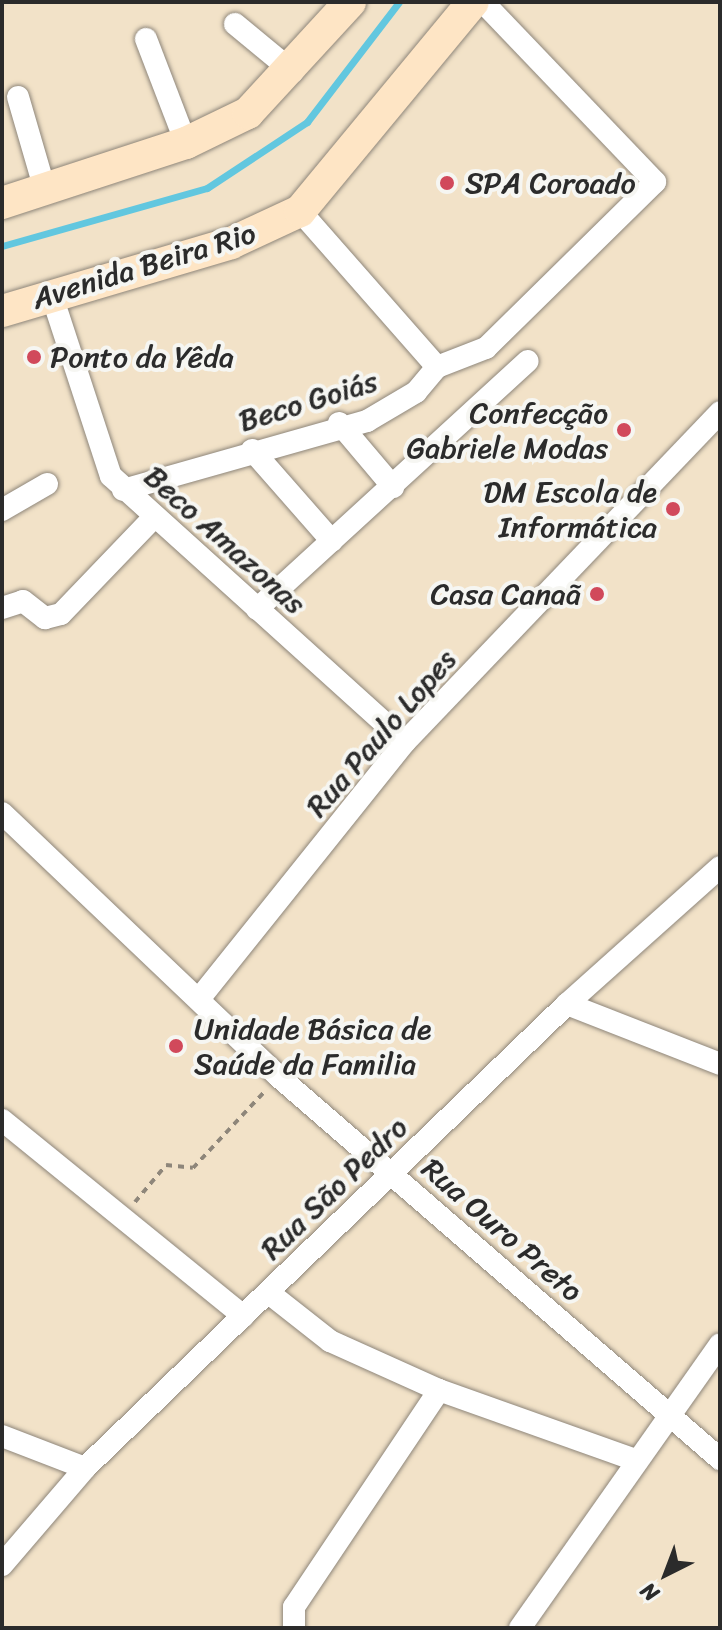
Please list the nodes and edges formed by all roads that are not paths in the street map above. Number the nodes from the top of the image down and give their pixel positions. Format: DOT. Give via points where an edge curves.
graph roads {
  1 [pos="350,2"];
  2 [pos="473,2"];
  3 [pos="483,2"];
  4 [pos="235,24"];
  5 [pos="146,39"];
  6 [pos="293,72"];
  7 [pos="18,97"];
  8 [pos="186,143"];
  9 [pos="45,190"];
  10 [pos="2,203"];
  11 [pos="300,211"];
  12 [pos="52,296"];
  13 [pos="2,311"];
  14 [pos="528,361"];
  15 [pos="437,367"];
  16 [pos="720,412"];
  17 [pos="339,423"];
  18 [pos="252,450"];
  19 [pos="47,484"];
  20 [pos="393,487"];
  21 [pos="123,490"];
  22 [pos="2,510"];
  23 [pos="154,517"];
  24 [pos="332,541"];
  25 [pos="2,608"];
  26 [pos="257,609"];
  27 [pos="405,742"];
  28 [pos="2,813"];
  29 [pos="720,867"];
  30 [pos="199,999"];
  31 [pos="567,1004"];
  32 [pos="720,1064"];
  33 [pos="2,1120"];
  34 [pos="392,1175"];
  35 [pos="269,1293"];
  36 [pos="243,1316"];
  37 [pos="720,1345"];
  38 [pos="439,1390"];
  39 [pos="669,1413"];
  40 [pos="2,1436"];
  41 [pos="720,1459"];
  42 [pos="636,1460"];
  43 [pos="85,1468"];
  44 [pos="2,1565"];
  45 [pos="294,1628"];
  46 [pos="520,1628"];
  1 -- 6 [label="street"];
  2 -- 11 [label="street, Avenida Beira Rio"];
  3 -- 15 [label="street" via="654,175 653,188 486,348"];
  4 -- 6 [label="street"];
  5 -- 8 [label="street"];
  6 -- 8 [label="street" via="248,113"];
  7 -- 9 [label="street"];
  8 -- 9 [label="street"];
  9 -- 10 [label="street"];
  11 -- 12 [label="street, Avenida Beira Rio" via="231,243"];
  11 -- 15 [label="street"];
  12 -- 13 [label="street, Avenida Beira Rio"];
  12 -- 21 [label="street, Beco Amazonas" via="103,458"];
  14 -- 20 [label="street"];
  15 -- 17 [label="street, Beco Goiás" via="391,410"];
  16 -- 27 [label="street, Rua Paulo Lopes"];
  17 -- 18 [label="street, Beco Goiás"];
  17 -- 20 [label="street"];
  18 -- 21 [label="street, Beco Goiás"];
  18 -- 24 [label="street"];
  19 -- 22 [label="street"];
  20 -- 24 [label="street"];
  21 -- 23 [label="street, Beco Amazonas"];
  23 -- 25 [label="street" via="61,614 45,618 23,601"];
  23 -- 26 [label="street, Beco Amazonas"];
  24 -- 26 [label="street"];
  26 -- 27 [label="street, Beco Amazonas"];
  27 -- 30 [label="street, Rua Paulo Lopes"];
  28 -- 30 [label="street, Rua Ouro Preto"];
  29 -- 31 [label="street, Rua São Pedro"];
  30 -- 34 [label="street, Rua Ouro Preto"];
  31 -- 32 [label="street"];
  31 -- 34 [label="street, Rua São Pedro"];
  33 -- 36 [label="street"];
  34 -- 35 [label="street, Rua São Pedro"];
  34 -- 39 [label="street, Rua Ouro Preto"];
  35 -- 36 [label="street, Rua São Pedro"];
  35 -- 38 [label="street" via="330,1341"];
  36 -- 43 [label="street, Rua São Pedro"];
  37 -- 39 [label="street"];
  38 -- 42 [label="street"];
  38 -- 45 [label="street" via="294,1607"];
  39 -- 41 [label="street, Rua Ouro Preto"];
  39 -- 42 [label="street"];
  40 -- 43 [label="street"];
  42 -- 46 [label="street"];
  43 -- 44 [label="street, Rua São Pedro"];
}
